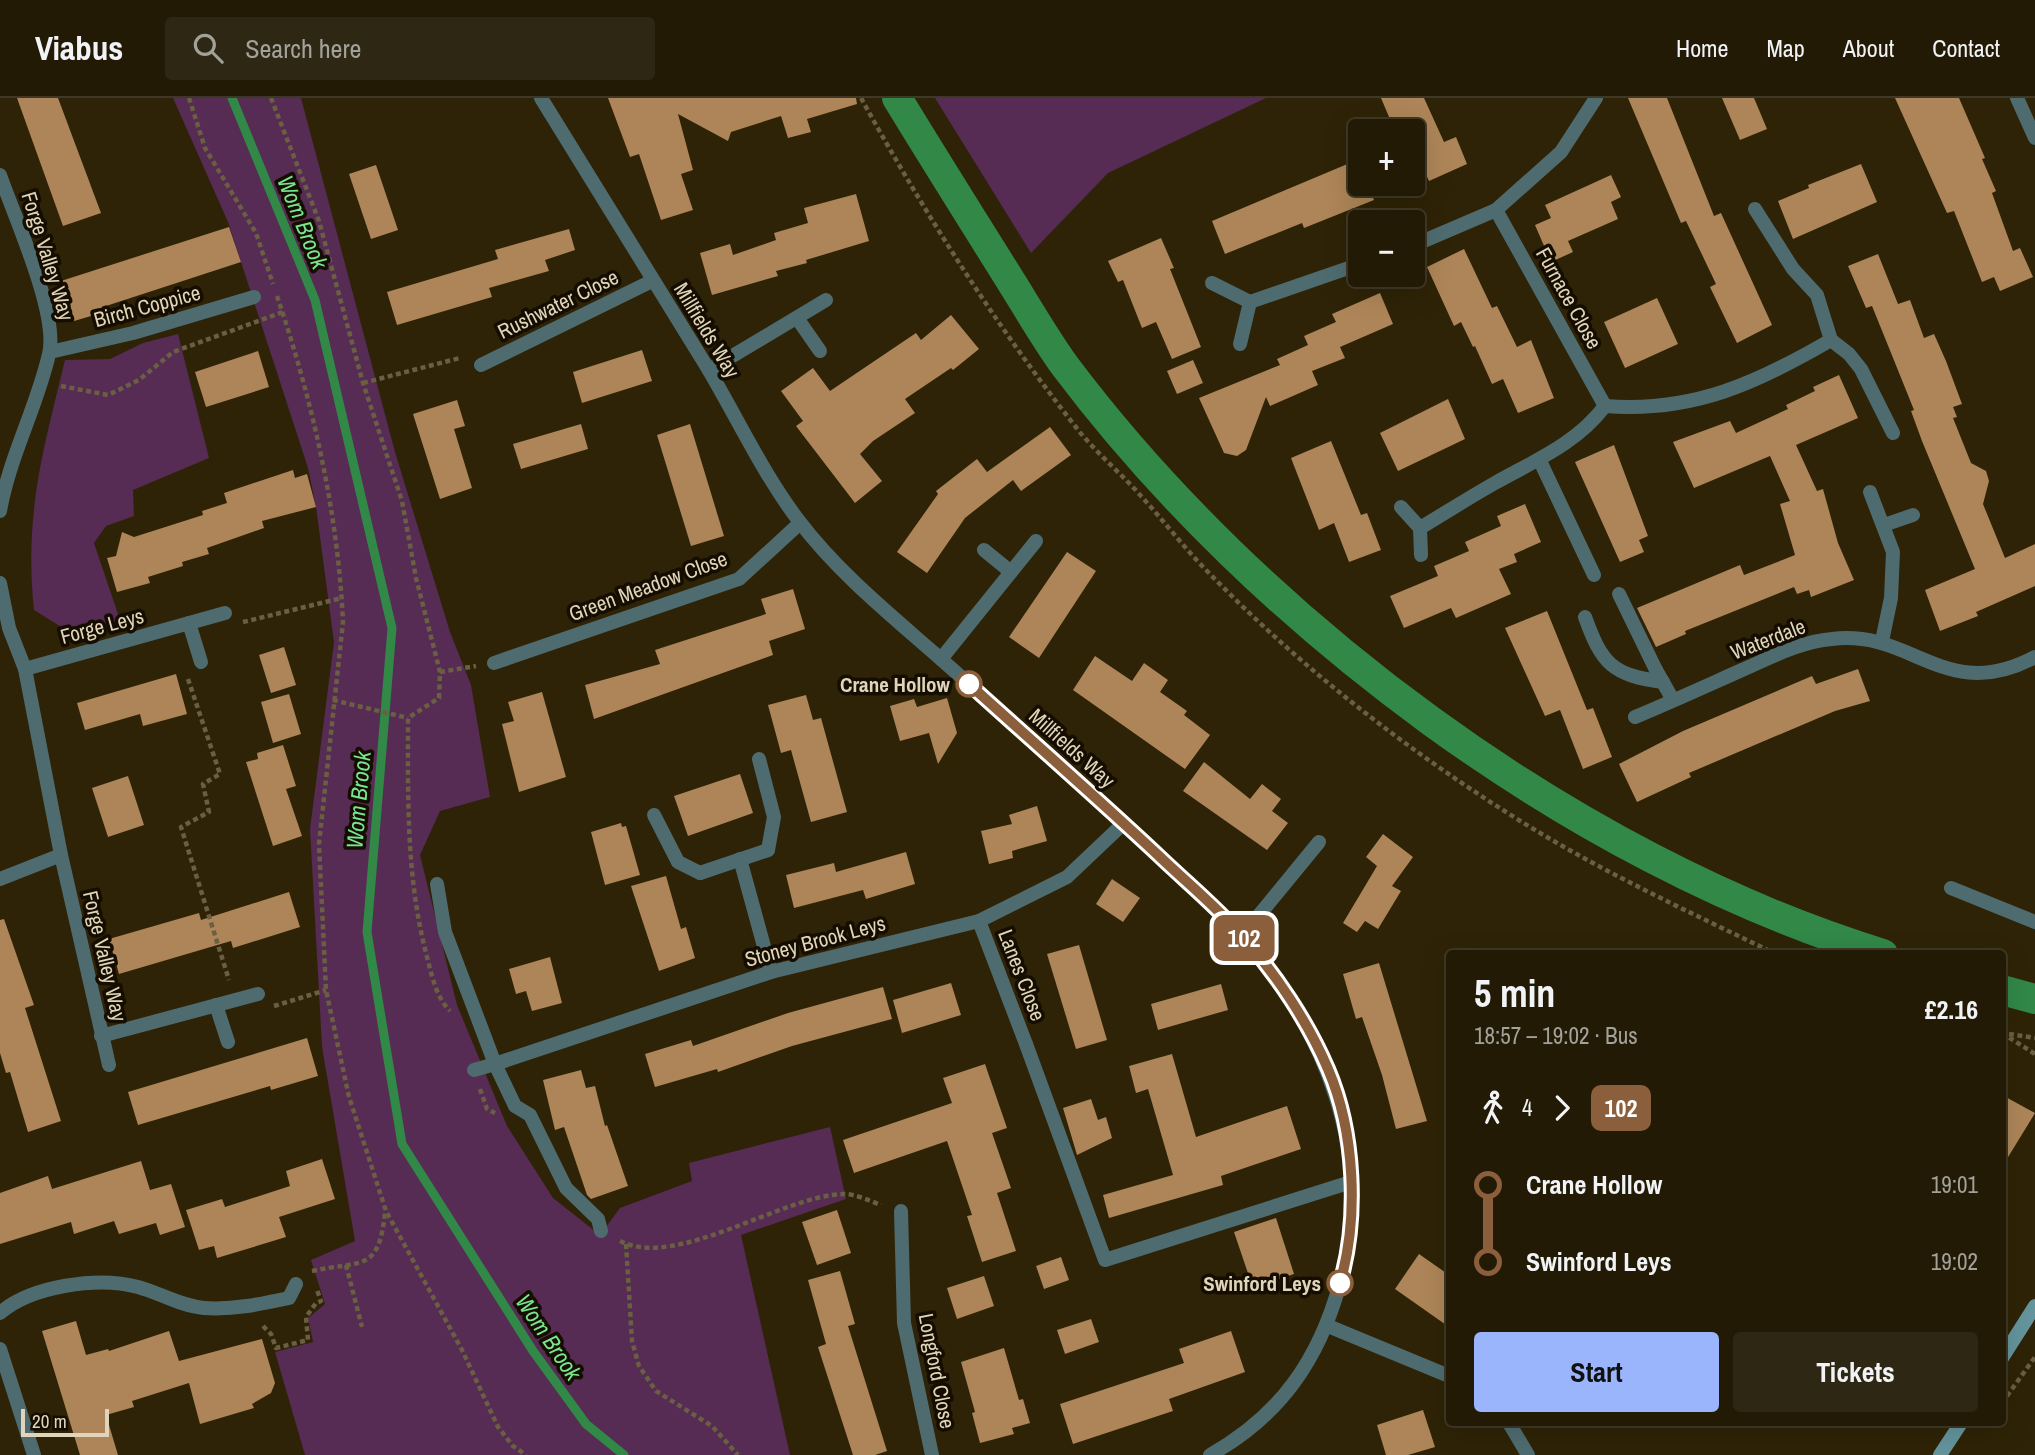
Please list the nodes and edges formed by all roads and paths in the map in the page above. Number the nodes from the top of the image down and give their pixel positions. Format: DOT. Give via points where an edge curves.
graph roads {
  1 [pos="189,98"];
  2 [pos="271,98"];
  3 [pos="541,98"];
  4 [pos="861,98"];
  5 [pos="1596,98"];
  6 [pos="2017,98"];
  7 [pos="2035,138"];
  8 [pos="0,175"];
  9 [pos="1755,209"];
  10 [pos="1496,211"];
  11 [pos="1425,241"];
  12 [pos="1348,268"];
  13 [pos="652,281"];
  14 [pos="1212,283"];
  15 [pos="254,297"];
  16 [pos="827,300"];
  17 [pos="1250,302"];
  18 [pos="283,312"];
  19 [pos="797,318"];
  20 [pos="1831,341"];
  21 [pos="1240,344"];
  22 [pos="820,351"];
  23 [pos="50,352"];
  24 [pos="481,365"];
  25 [pos="709,370"];
  26 [pos="40,381"];
  27 [pos="363,383"];
  28 [pos="1605,406"];
  29 [pos="1892,433"];
  30 [pos="1540,461"];
  31 [pos="1870,492"];
  32 [pos="1401,508"];
  33 [pos="0,511"];
  34 [pos="1913,515"];
  35 [pos="800,523"];
  36 [pos="1884,525"];
  37 [pos="1420,528"];
  38 [pos="1036,541"];
  39 [pos="984,551"];
  40 [pos="1421,555"];
  41 [pos="1011,572"];
  42 [pos="1594,575"];
  43 [pos="0,583"];
  44 [pos="1619,594"];
  45 [pos="342,598"];
  46 [pos="225,613"];
  47 [pos="1585,617"];
  48 [pos="189,623"];
  49 [pos="1882,641"];
  50 [pos="2035,657"];
  51 [pos="941,659"];
  52 [pos="201,662"];
  53 [pos="494,663"];
  54 [pos="184,668"];
  55 [pos="25,669"];
  56 [pos="440,672"];
  57 [pos="1660,676"];
  58 [pos="333,700"];
  59 [pos="1674,701"];
  60 [pos="1635,717"];
  61 [pos="408,718"];
  62 [pos="759,759"];
  63 [pos="654,815"];
  64 [pos="1124,823"];
  65 [pos="1319,842"];
  66 [pos="61,855"];
  67 [pos="740,859"];
  68 [pos="0,879"];
  69 [pos="437,884"];
  70 [pos="1951,888"];
  71 [pos="979,921"];
  72 [pos="2035,922"];
  73 [pos="1242,936"];
  74 [pos="1768,950"];
  75 [pos="771,972"];
  76 [pos="326,990"];
  77 [pos="258,994"];
  78 [pos="234,1000"];
  79 [pos="216,1005"];
  80 [pos="451,1012"];
  81 [pos="2006,1033"];
  82 [pos="2006,1035"];
  83 [pos="101,1036"];
  84 [pos="2035,1038"];
  85 [pos="228,1042"];
  86 [pos="2035,1054"];
  87 [pos="495,1064"];
  88 [pos="109,1065"];
  89 [pos="474,1070"];
  90 [pos="504,1116"];
  91 [pos="1351,1182"];
  92 [pos="386,1211"];
  93 [pos="901,1211"];
  94 [pos="601,1231"];
  95 [pos="625,1244"];
  96 [pos="346,1265"];
  97 [pos="296,1284"];
  98 [pos="2035,1306"];
  99 [pos="0,1313"];
  100 [pos="1328,1326"];
  101 [pos="362,1327"];
  102 [pos="0,1349"];
  103 [pos="2006,1352"];
  104 [pos="2035,1357"];
  105 [pos="1446,1375"];
  106 [pos="2006,1397"];
  107 [pos="1511,1426"];
  108 [pos="1959,1426"];
  109 [pos="34,1455"];
  110 [pos="526,1455"];
  111 [pos="738,1455"];
  112 [pos="932,1455"];
  113 [pos="1210,1455"];
  114 [pos="1528,1455"];
  115 [pos="1940,1455"];
  1 -- 18 [label="path" via="205,148 256,233"];
  2 -- 27 [label="path" via="319,221"];
  3 -- 13 [label="street, Millfields Way"];
  4 -- 74 [label="path" via="976,290 1033,371 1078,430 1252,615 1411,747 1516,818 1633,886"];
  5 -- 10 [label="street" via="1561,152"];
  6 -- 7 [label="street"];
  8 -- 23 [label="street, Forge Valley Way" via="38,283 50,327"];
  9 -- 20 [label="street" via="1793,269 1817,295"];
  10 -- 11 [label="street"];
  10 -- 28 [label="street, Furnace Close"];
  12 -- 17 [label="street"];
  13 -- 24 [label="street, Rushwater Close"];
  13 -- 25 [label="street, Millfields Way"];
  14 -- 17 [label="street"];
  15 -- 23 [label="street, Birch Coppice"];
  16 -- 19 [label="street"];
  17 -- 21 [label="street"];
  18 -- 26 [label="path" via="173,352 139,380 108,395"];
  18 -- 45 [label="path" via="327,488"];
  19 -- 22 [label="street"];
  19 -- 25 [label="street"];
  20 -- 28 [label="street" via="1726,392 1670,404"];
  20 -- 29 [label="street" via="1861,369"];
  23 -- 26 [label="street, Forge Valley Way"];
  24 -- 27 [label="path" via="472,355"];
  25 -- 35 [label="street, Millfields Way" via="753,451"];
  26 -- 33 [label="street, Forge Valley Way" via="7,473"];
  27 -- 56 [label="path" via="402,501"];
  28 -- 30 [label="street" via="1580,433"];
  30 -- 37 [label="street"];
  30 -- 42 [label="street"];
  31 -- 36 [label="street"];
  32 -- 37 [label="street"];
  34 -- 36 [label="street"];
  35 -- 51 [label="street, Millfields Way" via="866,594"];
  35 -- 53 [label="street, Green Meadow Close" via="739,579"];
  36 -- 49 [label="street" via="1893,552 1891,598"];
  37 -- 40 [label="street"];
  38 -- 41 [label="street"];
  39 -- 41 [label="street"];
  41 -- 51 [label="street"];
  43 -- 55 [label="street, Forge Valley Way" via="9,628"];
  44 -- 57 [label="street"];
  45 -- 46 [label="path" via="239,624"];
  45 -- 58 [label="path"];
  46 -- 48 [label="street, Forge Leys"];
  47 -- 57 [label="street" via="1607,663 1636,679"];
  48 -- 52 [label="street"];
  48 -- 55 [label="street, Forge Leys"];
  49 -- 50 [label="street, Waterdale" via="1934,666 1978,674 2012,669"];
  49 -- 59 [label="street, Waterdale" via="1835,638 1800,644"];
  51 -- 64 [label="street, Millfields Way"];
  53 -- 56 [label="path"];
  54 -- 78 [label="path" via="220,774 203,784 209,812 181,827"];
  55 -- 66 [label="street, Forge Valley Way"];
  56 -- 61 [label="path" via="439,698"];
  57 -- 59 [label="street"];
  58 -- 61 [label="path"];
  58 -- 76 [label="path" via="320,844"];
  59 -- 60 [label="street, Waterdale"];
  61 -- 80 [label="path" via="408,849 416,915 432,976"];
  62 -- 67 [label="street" via="774,817 768,850"];
  63 -- 67 [label="street" via="678,862 699,873"];
  64 -- 71 [label="street, Stoney Brook Leys" via="1067,877"];
  64 -- 73 [label="street, Millfields Way"];
  65 -- 73 [label="street"];
  66 -- 68 [label="street"];
  66 -- 83 [label="street, Forge Valley Way"];
  67 -- 75 [label="street"];
  69 -- 87 [label="street" via="445,932"];
  70 -- 72 [label="street"];
  71 -- 75 [label="street, Stoney Brook Leys"];
  71 -- 91 [label="street, Lanes Close" via="1105,1260"];
  73 -- 91 [label="street, Millfields Way" via="1291,1000 1329,1070 1345,1128"];
  75 -- 87 [label="street, Stoney Brook Leys"];
  76 -- 77 [label="path" via="272,1007"];
  76 -- 92 [label="path" via="349,1097"];
  77 -- 78 [label="street"];
  78 -- 79 [label="street"];
  79 -- 83 [label="street"];
  79 -- 85 [label="street"];
  81 -- 84 [label="path"];
  82 -- 86 [label="path"];
  83 -- 88 [label="street, Forge Valley Way"];
  87 -- 89 [label="street, Stoney Brook Leys"];
  87 -- 94 [label="street" via="515,1106 530,1115 566,1188 598,1219"];
  89 -- 90 [label="path" via="487,1109"];
  91 -- 100 [label="street, Millfields Way" via="1345,1265"];
  92 -- 96 [label="path" via="375,1252 366,1262"];
  92 -- 110 [label="path" via="456,1338 498,1427"];
  93 -- 95 [label="path" via="846,1194 680,1244 650,1248"];
  93 -- 112 [label="street, Longford Close" via="904,1323"];
  94 -- 95 [label="path"];
  95 -- 111 [label="path" via="632,1341 639,1366 656,1391 712,1426"];
  96 -- 97 [label="path" via="310,1272"];
  96 -- 101 [label="path"];
  97 -- 99 [label="street" via="289,1298 246,1308 203,1308 136,1286 56,1287 12,1303"];
  98 -- 103 [label="main road"];
  100 -- 105 [label="street"];
  100 -- 113 [label="street, Millfields Way" via="1288,1390 1263,1419"];
  102 -- 109 [label="street"];
  104 -- 106 [label="path"];
  107 -- 114 [label="street"];
  108 -- 115 [label="main road"];
}
